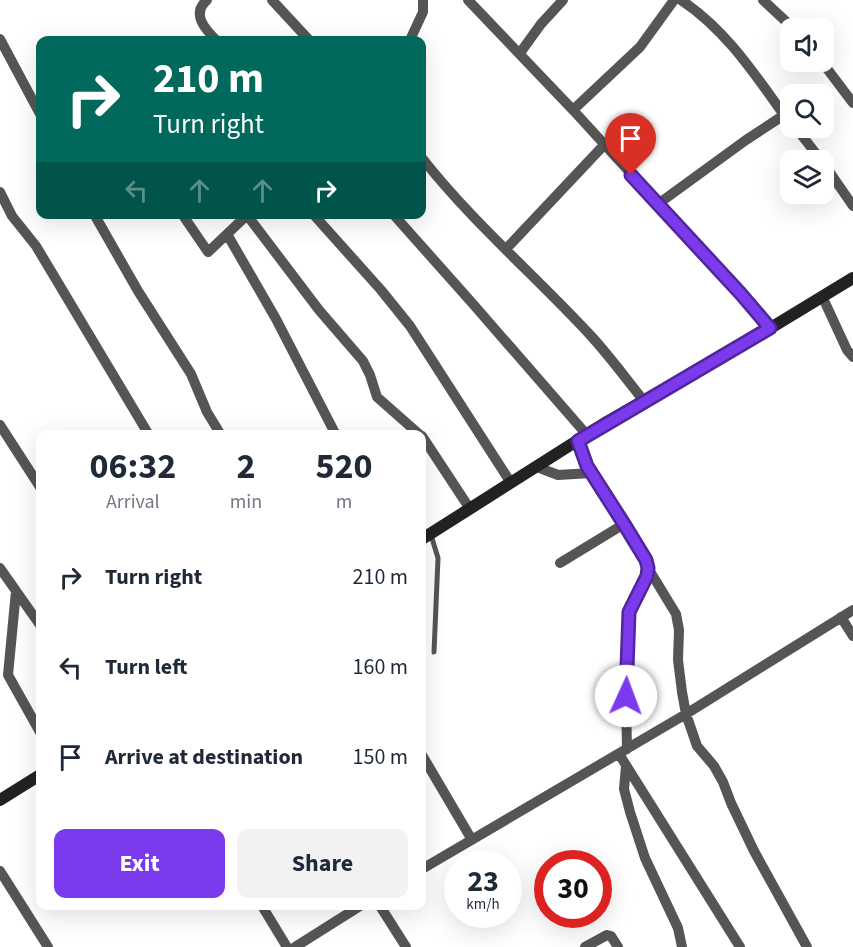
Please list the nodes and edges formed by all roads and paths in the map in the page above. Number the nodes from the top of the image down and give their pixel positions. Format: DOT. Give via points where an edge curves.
graph roads {
  1 [pos="207,0"];
  2 [pos="272,0"];
  3 [pos="423,0"];
  4 [pos="468,0"];
  5 [pos="563,0"];
  6 [pos="674,0"];
  7 [pos="681,0"];
  8 [pos="762,0"];
  9 [pos="782,18"];
  10 [pos="212,36"];
  11 [pos="305,36"];
  12 [pos="412,36"];
  13 [pos="0,39"];
  14 [pos="520,53"];
  15 [pos="830,72"];
  16 [pos="853,103"];
  17 [pos="36,106"];
  18 [pos="780,108"];
  19 [pos="573,110"];
  20 [pos="780,122"];
  21 [pos="804,138"];
  22 [pos="604,145"];
  23 [pos="813,150"];
  24 [pos="426,162"];
  25 [pos="834,178"];
  26 [pos="0,192"];
  27 [pos="658,204"];
  28 [pos="853,206"];
  29 [pos="97,219"];
  30 [pos="186,219"];
  31 [pos="243,219"];
  32 [pos="250,219"];
  33 [pos="318,219"];
  34 [pos="397,219"];
  35 [pos="227,234"];
  36 [pos="506,249"];
  37 [pos="853,279"];
  38 [pos="822,296"];
  39 [pos="770,328"];
  40 [pos="853,357"];
  41 [pos="644,401"];
  42 [pos="0,425"];
  43 [pos="146,430"];
  44 [pos="218,430"];
  45 [pos="333,430"];
  46 [pos="415,430"];
  47 [pos="582,438"];
  48 [pos="426,443"];
  49 [pos="537,467"];
  50 [pos="591,473"];
  51 [pos="36,481"];
  52 [pos="511,483"];
  53 [pos="470,509"];
  54 [pos="624,524"];
  55 [pos="426,536"];
  56 [pos="560,563"];
  57 [pos="0,568"];
  58 [pos="648,568"];
  59 [pos="16,591"];
  60 [pos="853,610"];
  61 [pos="841,617"];
  62 [pos="36,619"];
  63 [pos="853,636"];
  64 [pos="434,652"];
  65 [pos="686,714"];
  66 [pos="36,725"];
  67 [pos="623,752"];
  68 [pos="426,762"];
  69 [pos="626,765"];
  70 [pos="36,778"];
  71 [pos="0,800"];
  72 [pos="472,840"];
  73 [pos="426,867"];
  74 [pos="0,871"];
  75 [pos="264,910"];
  76 [pos="354,910"];
  77 [pos="383,910"];
  78 [pos="48,947"];
  79 [pos="287,947"];
  80 [pos="295,947"];
  81 [pos="406,947"];
  82 [pos="585,947"];
  83 [pos="618,947"];
  84 [pos="682,947"];
  85 [pos="740,947"];
  86 [pos="807,947"];
  1 -- 10 [label="street" via="199,12 201,25"];
  2 -- 11 [label="street"];
  3 -- 12 [label="street" via="423,12"];
  4 -- 14 [label="street"];
  5 -- 14 [label="street"];
  6 -- 19 [label="street" via="640,46"];
  7 -- 18 [label="street" via="723,35"];
  8 -- 9 [label="street"];
  13 -- 17 [label="street"];
  14 -- 19 [label="street"];
  15 -- 16 [label="street"];
  19 -- 22 [label="street"];
  20 -- 27 [label="street" via="746,140"];
  21 -- 23 [label="street"];
  22 -- 27 [label="street"];
  22 -- 36 [label="street"];
  24 -- 36 [label="street"];
  25 -- 28 [label="street"];
  26 -- 43 [label="street"];
  27 -- 39 [label="street"];
  29 -- 44 [label="street" via="191,374"];
  30 -- 35 [label="street" via="208,252"];
  31 -- 35 [label="street"];
  32 -- 46 [label="street" via="363,361 383,405"];
  33 -- 52 [label="street" via="410,326"];
  34 -- 47 [label="street" via="528,366"];
  35 -- 45 [label="street"];
  36 -- 41 [label="street" via="591,336"];
  37 -- 38 [label="street"];
  38 -- 39 [label="street"];
  38 -- 40 [label="street"];
  39 -- 41 [label="street"];
  41 -- 47 [label="street"];
  42 -- 51 [label="street"];
  47 -- 49 [label="street"];
  47 -- 50 [label="street"];
  48 -- 53 [label="street"];
  49 -- 50 [label="street" via="558,475"];
  49 -- 52 [label="street"];
  50 -- 54 [label="street"];
  52 -- 53 [label="street"];
  53 -- 55 [label="street"];
  54 -- 56 [label="street"];
  54 -- 58 [label="street"];
  55 -- 64 [label="lane" via="438,558"];
  57 -- 59 [label="street"];
  58 -- 65 [label="street" via="678,621 678,660"];
  58 -- 67 [label="street" via="629,612"];
  59 -- 62 [label="street"];
  59 -- 66 [label="street" via="9,675"];
  60 -- 61 [label="street"];
  61 -- 63 [label="street"];
  61 -- 65 [label="street"];
  65 -- 67 [label="street"];
  65 -- 86 [label="street" via="697,746 723,782 754,851"];
  67 -- 69 [label="street"];
  67 -- 72 [label="street"];
  68 -- 72 [label="street"];
  69 -- 84 [label="street" via="624,789 630,812 645,858 678,928"];
  69 -- 85 [label="street"];
  70 -- 71 [label="street"];
  72 -- 73 [label="street"];
  74 -- 78 [label="street"];
  75 -- 79 [label="street"];
  76 -- 80 [label="street"];
  77 -- 81 [label="street"];
  82 -- 83 [label="street" via="607,935"];
}
